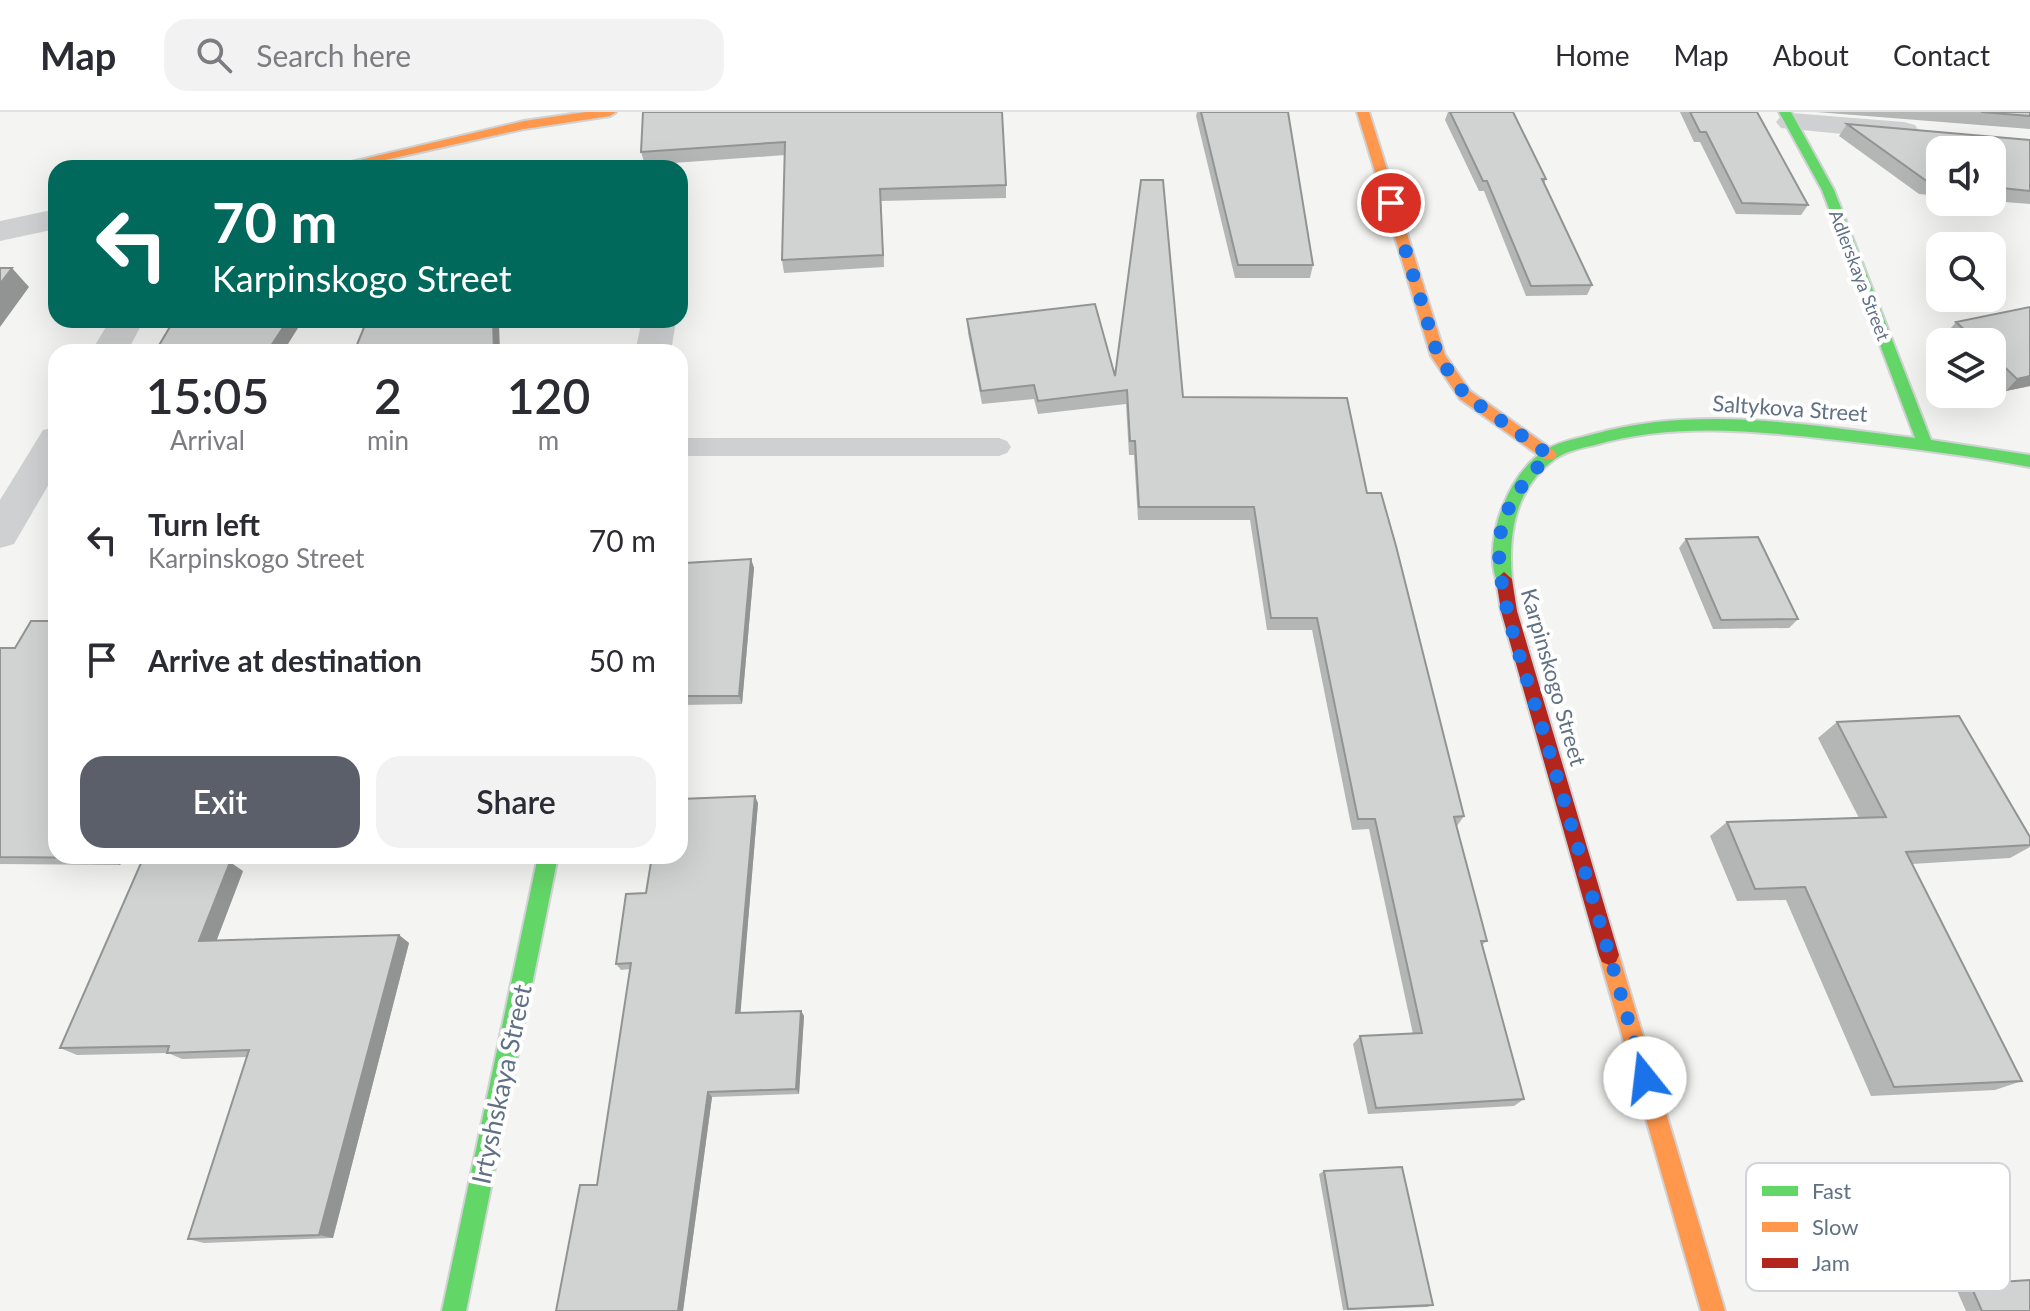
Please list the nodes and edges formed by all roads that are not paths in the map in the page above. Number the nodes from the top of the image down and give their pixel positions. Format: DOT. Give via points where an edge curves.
graph roads {
  1 [pos="610,112"];
  2 [pos="1363,112"];
  3 [pos="1788,117"];
  4 [pos="1934,133"];
  5 [pos="368,160"];
  6 [pos="48,221"];
  7 [pos="0,231"];
  8 [pos="1925,444"];
  9 [pos="688,447"];
  10 [pos="999,447"];
  11 [pos="48,453"];
  12 [pos="1549,455"];
  13 [pos="2030,461"];
  14 [pos="0,533"];
  15 [pos="546,864"];
  16 [pos="454,1311"];
  17 [pos="1713,1311"];
  1 -- 5 [label="street"];
  2 -- 12 [label="street" via="1438,356 1465,395"];
  3 -- 4 [label="street"];
  3 -- 8 [label="street, Adlerskaya Street" via="1828,190"];
  6 -- 7 [label="street"];
  8 -- 12 [label="street, Saltykova Street" via="1703,424 1597,436"];
  8 -- 13 [label="street, Saltykova Street"];
  9 -- 10 [label="lane"];
  11 -- 14 [label="street"];
  12 -- 17 [label="street, Karpinskogo Street" via="1508,509 1500,538 1504,586"];
  15 -- 16 [label="street, Irtyshskaya Street"];
}
